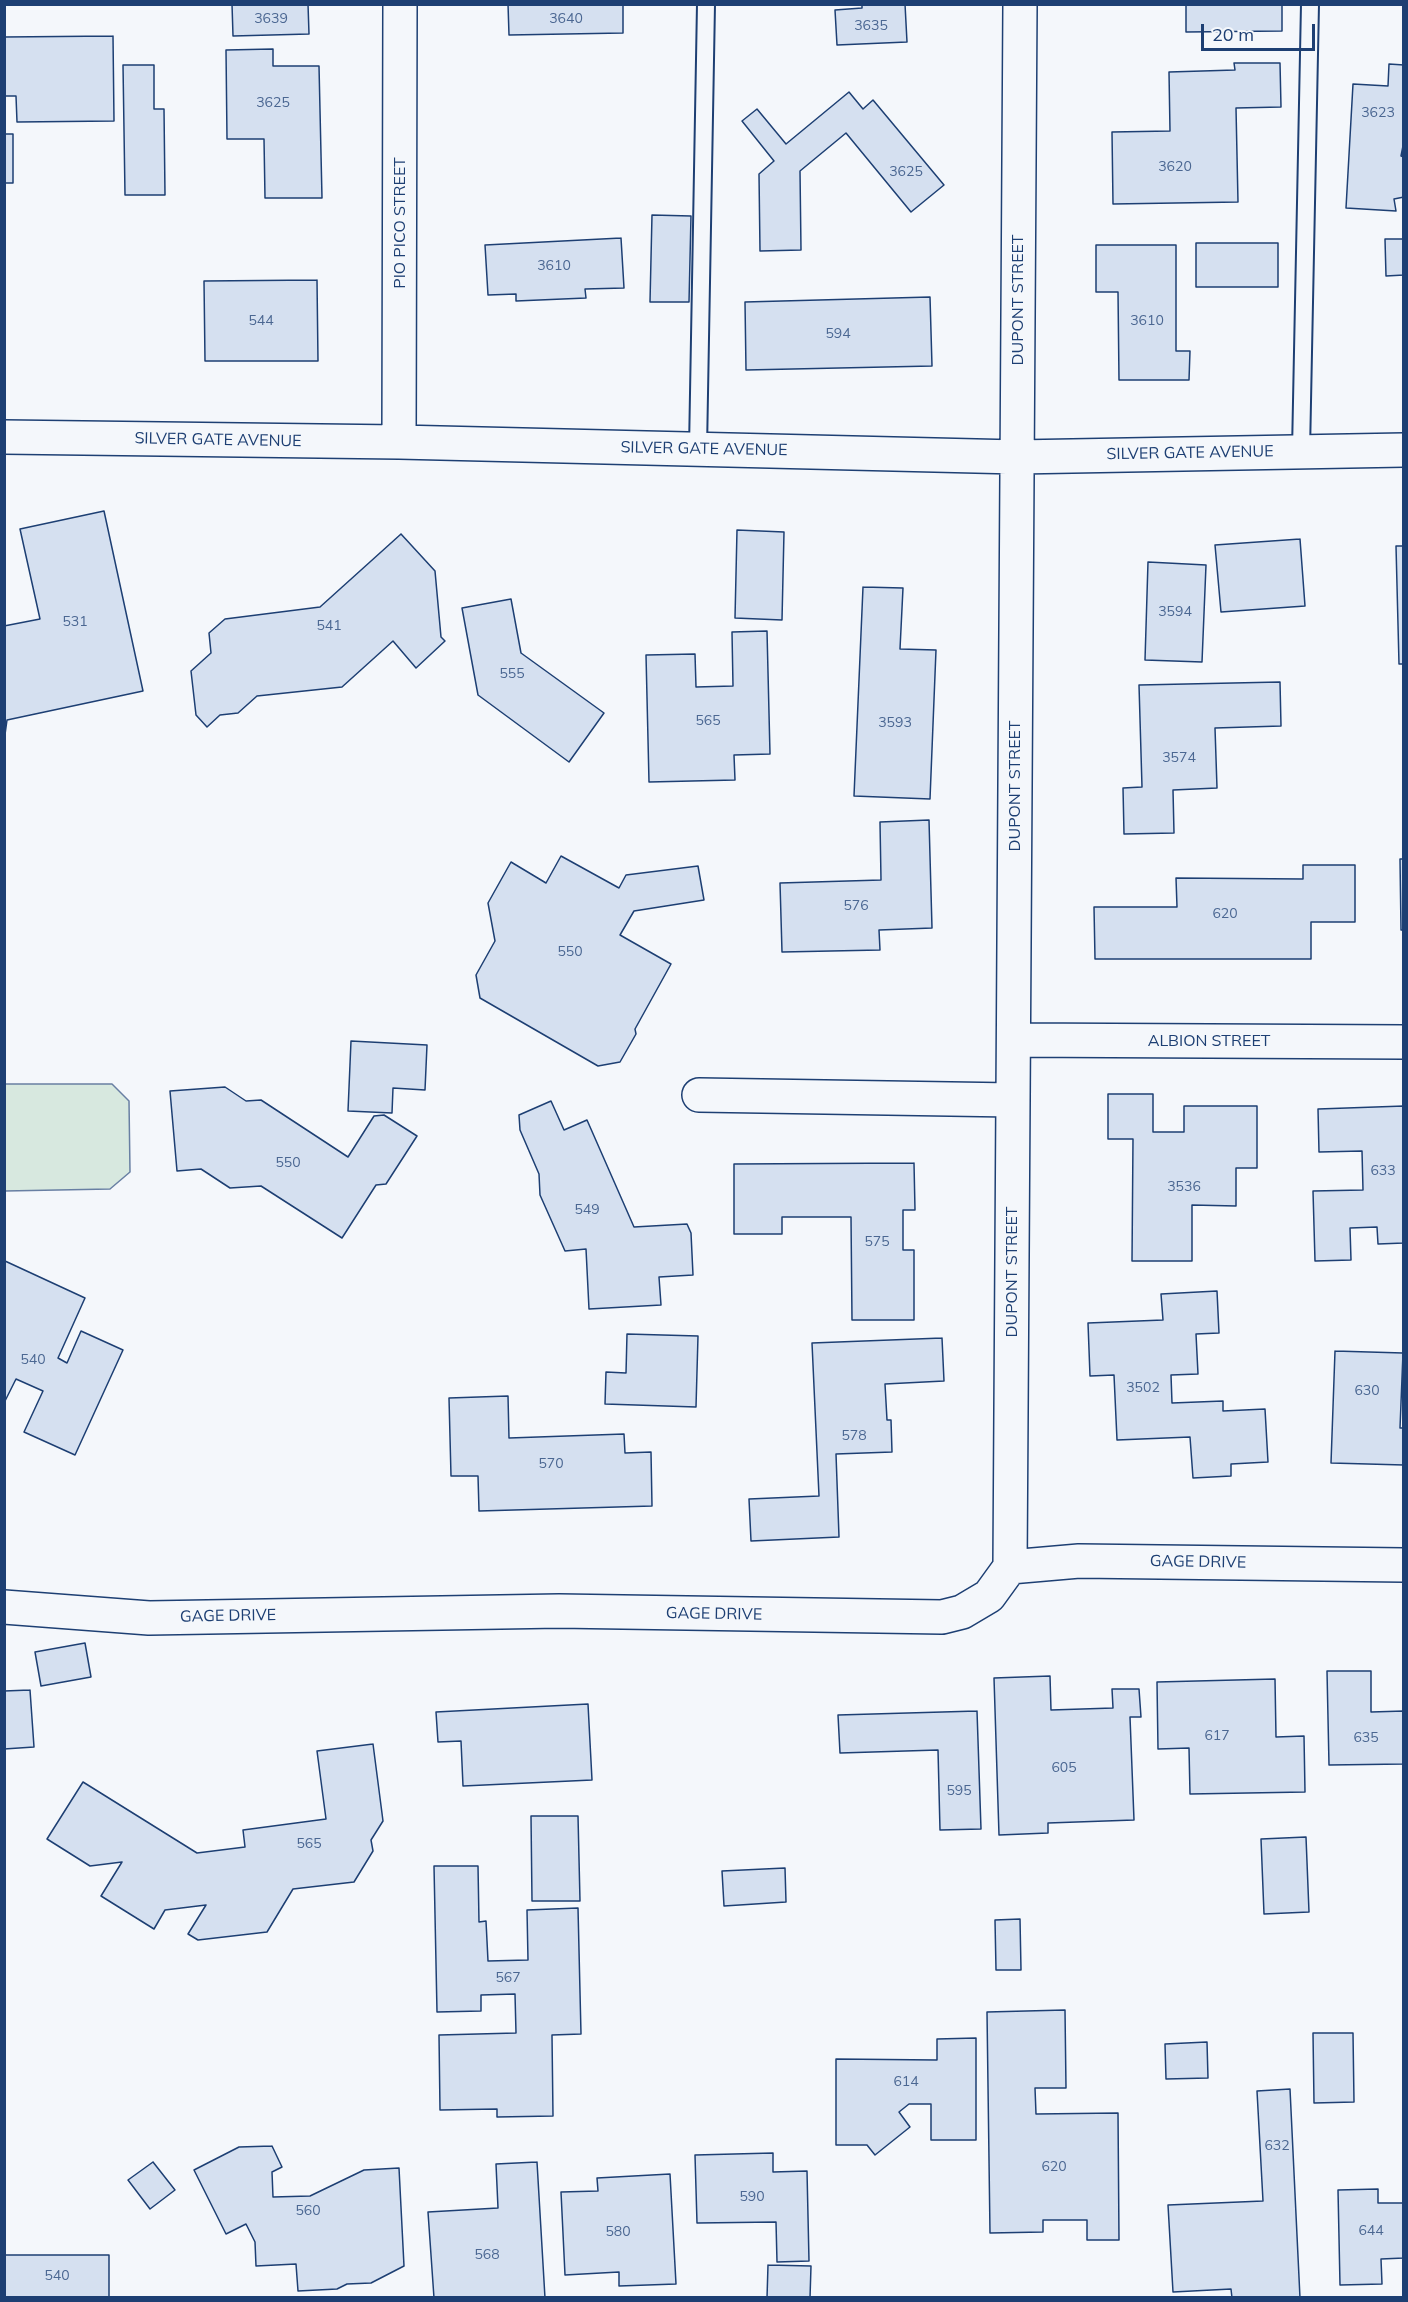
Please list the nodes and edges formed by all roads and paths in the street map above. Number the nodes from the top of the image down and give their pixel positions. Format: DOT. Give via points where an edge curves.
graph roads {
  1 [pos="400,4"];
  2 [pos="706,4"];
  3 [pos="1020,4"];
  4 [pos="1310,4"];
  5 [pos="4,437"];
  6 [pos="399,442"];
  7 [pos="698,449"];
  8 [pos="1404,450"];
  9 [pos="1301,451"];
  10 [pos="1017,457"];
  11 [pos="1014,1040"];
  12 [pos="1404,1042"];
  13 [pos="699,1095"];
  14 [pos="1013,1100"];
  15 [pos="1404,1565"];
  16 [pos="1010,1567"];
  17 [pos="4,1607"];
  1 -- 6 [label="street, PIO PICO STREET"];
  2 -- 7 [label="lane"];
  3 -- 10 [label="street, DUPONT STREET"];
  4 -- 9 [label="lane"];
  5 -- 6 [label="street, SILVER GATE AVENUE"];
  6 -- 7 [label="street, SILVER GATE AVENUE"];
  7 -- 10 [label="street, SILVER GATE AVENUE"];
  8 -- 9 [label="street, SILVER GATE AVENUE"];
  9 -- 10 [label="street, SILVER GATE AVENUE"];
  10 -- 11 [label="street, DUPONT STREET"];
  11 -- 12 [label="street, ALBION STREET"];
  11 -- 14 [label="street, DUPONT STREET"];
  13 -- 14 [label="street"];
  14 -- 16 [label="street, DUPONT STREET"];
  15 -- 16 [label="street, GAGE DRIVE" via="1079,1561"];
  16 -- 17 [label="street, GAGE DRIVE" via="989,1596 962,1612 942,1617 558,1611 149,1618"];
}
